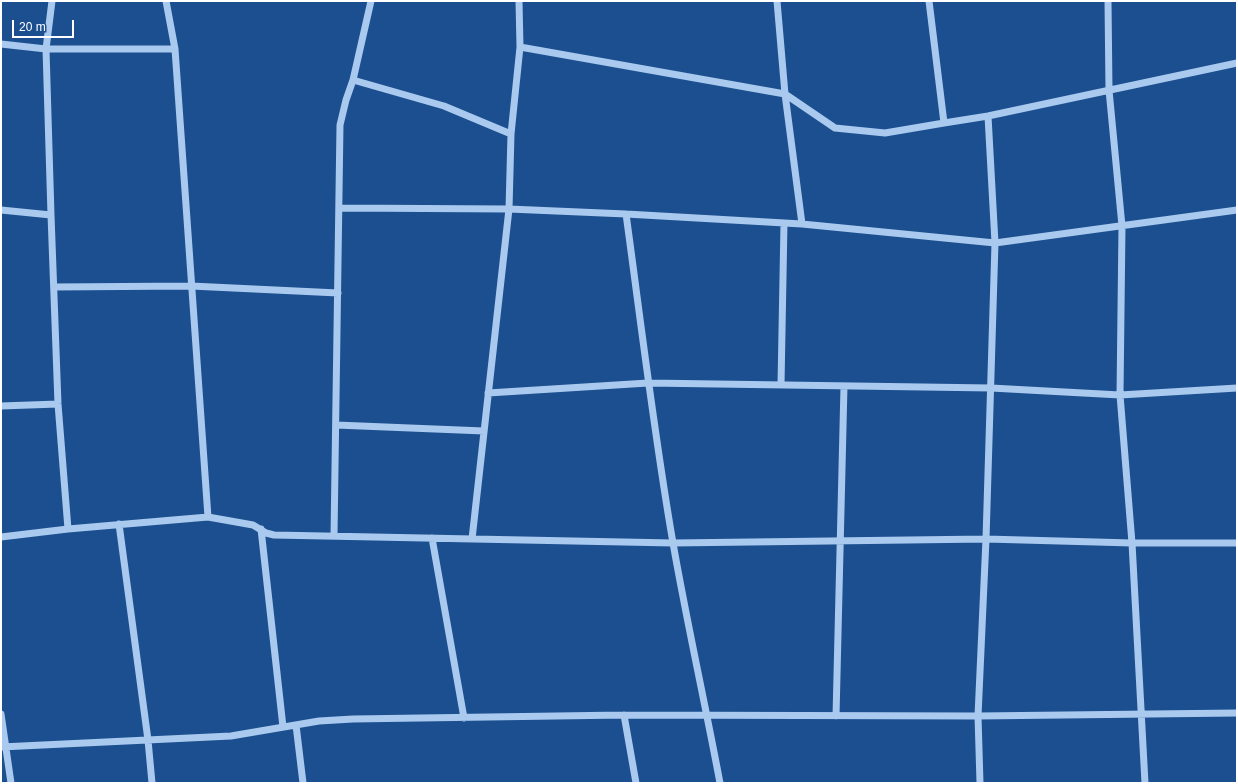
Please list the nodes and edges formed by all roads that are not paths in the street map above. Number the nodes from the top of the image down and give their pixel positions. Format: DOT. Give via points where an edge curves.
graph roads {
  1 [pos="52,1"];
  2 [pos="166,1"];
  3 [pos="371,1"];
  4 [pos="519,1"];
  5 [pos="777,1"];
  6 [pos="929,1"];
  7 [pos="1108,1"];
  8 [pos="1,44"];
  9 [pos="520,47"];
  10 [pos="46,49"];
  11 [pos="175,49"];
  12 [pos="1237,63"];
  13 [pos="354,80"];
  14 [pos="1109,90"];
  15 [pos="785,94"];
  16 [pos="988,116"];
  17 [pos="944,123"];
  18 [pos="511,134"];
  19 [pos="339,208"];
  20 [pos="509,209"];
  21 [pos="1,210"];
  22 [pos="1237,210"];
  23 [pos="626,214"];
  24 [pos="51,215"];
  25 [pos="784,223"];
  26 [pos="802,224"];
  27 [pos="1122,226"];
  28 [pos="995,243"];
  29 [pos="191,286"];
  30 [pos="54,287"];
  31 [pos="338,293"];
  32 [pos="648,383"];
  33 [pos="781,385"];
  34 [pos="844,386"];
  35 [pos="990,388"];
  36 [pos="1237,388"];
  37 [pos="488,393"];
  38 [pos="1120,394"];
  39 [pos="58,404"];
  40 [pos="1,406"];
  41 [pos="336,425"];
  42 [pos="484,431"];
  43 [pos="208,517"];
  44 [pos="120,524"];
  45 [pos="68,529"];
  46 [pos="261,529"];
  47 [pos="1,536"];
  48 [pos="334,536"];
  49 [pos="432,538"];
  50 [pos="472,539"];
  51 [pos="986,539"];
  52 [pos="840,541"];
  53 [pos="673,543"];
  54 [pos="1132,543"];
  55 [pos="1237,543"];
  56 [pos="1237,713"];
  57 [pos="1,714"];
  58 [pos="1141,714"];
  59 [pos="624,715"];
  60 [pos="708,715"];
  61 [pos="836,716"];
  62 [pos="978,716"];
  63 [pos="464,718"];
  64 [pos="296,725"];
  65 [pos="283,727"];
  66 [pos="148,740"];
  67 [pos="4,746"];
  68 [pos="11,783"];
  69 [pos="152,783"];
  70 [pos="303,783"];
  71 [pos="636,783"];
  72 [pos="720,783"];
  73 [pos="980,783"];
  74 [pos="1145,783"];
  1 -- 10 [label="street"];
  2 -- 11 [label="street"];
  3 -- 13 [label="street"];
  4 -- 9 [label="street"];
  5 -- 15 [label="street"];
  6 -- 17 [label="street"];
  7 -- 14 [label="street"];
  8 -- 10 [label="street"];
  9 -- 15 [label="street"];
  9 -- 18 [label="street"];
  10 -- 11 [label="street"];
  10 -- 24 [label="street"];
  11 -- 29 [label="street"];
  12 -- 14 [label="street"];
  13 -- 18 [label="street" via="444,106"];
  13 -- 19 [label="street" via="340,125"];
  14 -- 16 [label="street"];
  14 -- 27 [label="street"];
  15 -- 17 [label="street" via="835,128 884,132"];
  15 -- 26 [label="street"];
  16 -- 17 [label="street"];
  16 -- 28 [label="street"];
  18 -- 20 [label="street"];
  19 -- 20 [label="street"];
  19 -- 31 [label="street"];
  20 -- 23 [label="street"];
  20 -- 37 [label="street"];
  21 -- 24 [label="street"];
  22 -- 27 [label="street"];
  23 -- 25 [label="street"];
  23 -- 32 [label="street"];
  24 -- 30 [label="street"];
  25 -- 26 [label="street"];
  25 -- 33 [label="street"];
  26 -- 28 [label="street"];
  27 -- 28 [label="street"];
  27 -- 38 [label="street"];
  28 -- 35 [label="street"];
  29 -- 30 [label="street"];
  29 -- 31 [label="street"];
  29 -- 43 [label="street"];
  30 -- 39 [label="street"];
  31 -- 41 [label="street"];
  32 -- 33 [label="street"];
  32 -- 37 [label="street"];
  32 -- 53 [label="street"];
  33 -- 34 [label="street"];
  34 -- 35 [label="street"];
  34 -- 52 [label="street"];
  35 -- 38 [label="street"];
  35 -- 51 [label="street"];
  36 -- 38 [label="street"];
  37 -- 42 [label="street"];
  38 -- 54 [label="street"];
  39 -- 40 [label="street"];
  39 -- 45 [label="street"];
  41 -- 42 [label="street"];
  41 -- 48 [label="street"];
  42 -- 50 [label="street"];
  43 -- 44 [label="street"];
  43 -- 46 [label="street" via="253,525"];
  44 -- 45 [label="street"];
  44 -- 66 [label="street"];
  45 -- 47 [label="street"];
  46 -- 48 [label="street" via="274,535"];
  46 -- 65 [label="street"];
  48 -- 49 [label="street"];
  49 -- 50 [label="street"];
  49 -- 63 [label="street"];
  50 -- 53 [label="street"];
  51 -- 52 [label="street"];
  51 -- 54 [label="street"];
  51 -- 62 [label="street"];
  52 -- 53 [label="street"];
  52 -- 61 [label="street"];
  53 -- 60 [label="street"];
  54 -- 55 [label="street"];
  54 -- 58 [label="street"];
  56 -- 58 [label="street"];
  57 -- 67 [label="street"];
  58 -- 62 [label="street"];
  58 -- 74 [label="street"];
  59 -- 60 [label="street"];
  59 -- 63 [label="street"];
  59 -- 71 [label="street"];
  60 -- 61 [label="street"];
  60 -- 72 [label="street"];
  61 -- 62 [label="street"];
  62 -- 73 [label="street"];
  63 -- 64 [label="street" via="353,718"];
  64 -- 65 [label="street"];
  64 -- 70 [label="street"];
  65 -- 66 [label="street" via="231,736"];
  66 -- 67 [label="street"];
  66 -- 69 [label="street"];
  67 -- 68 [label="street"];
}
